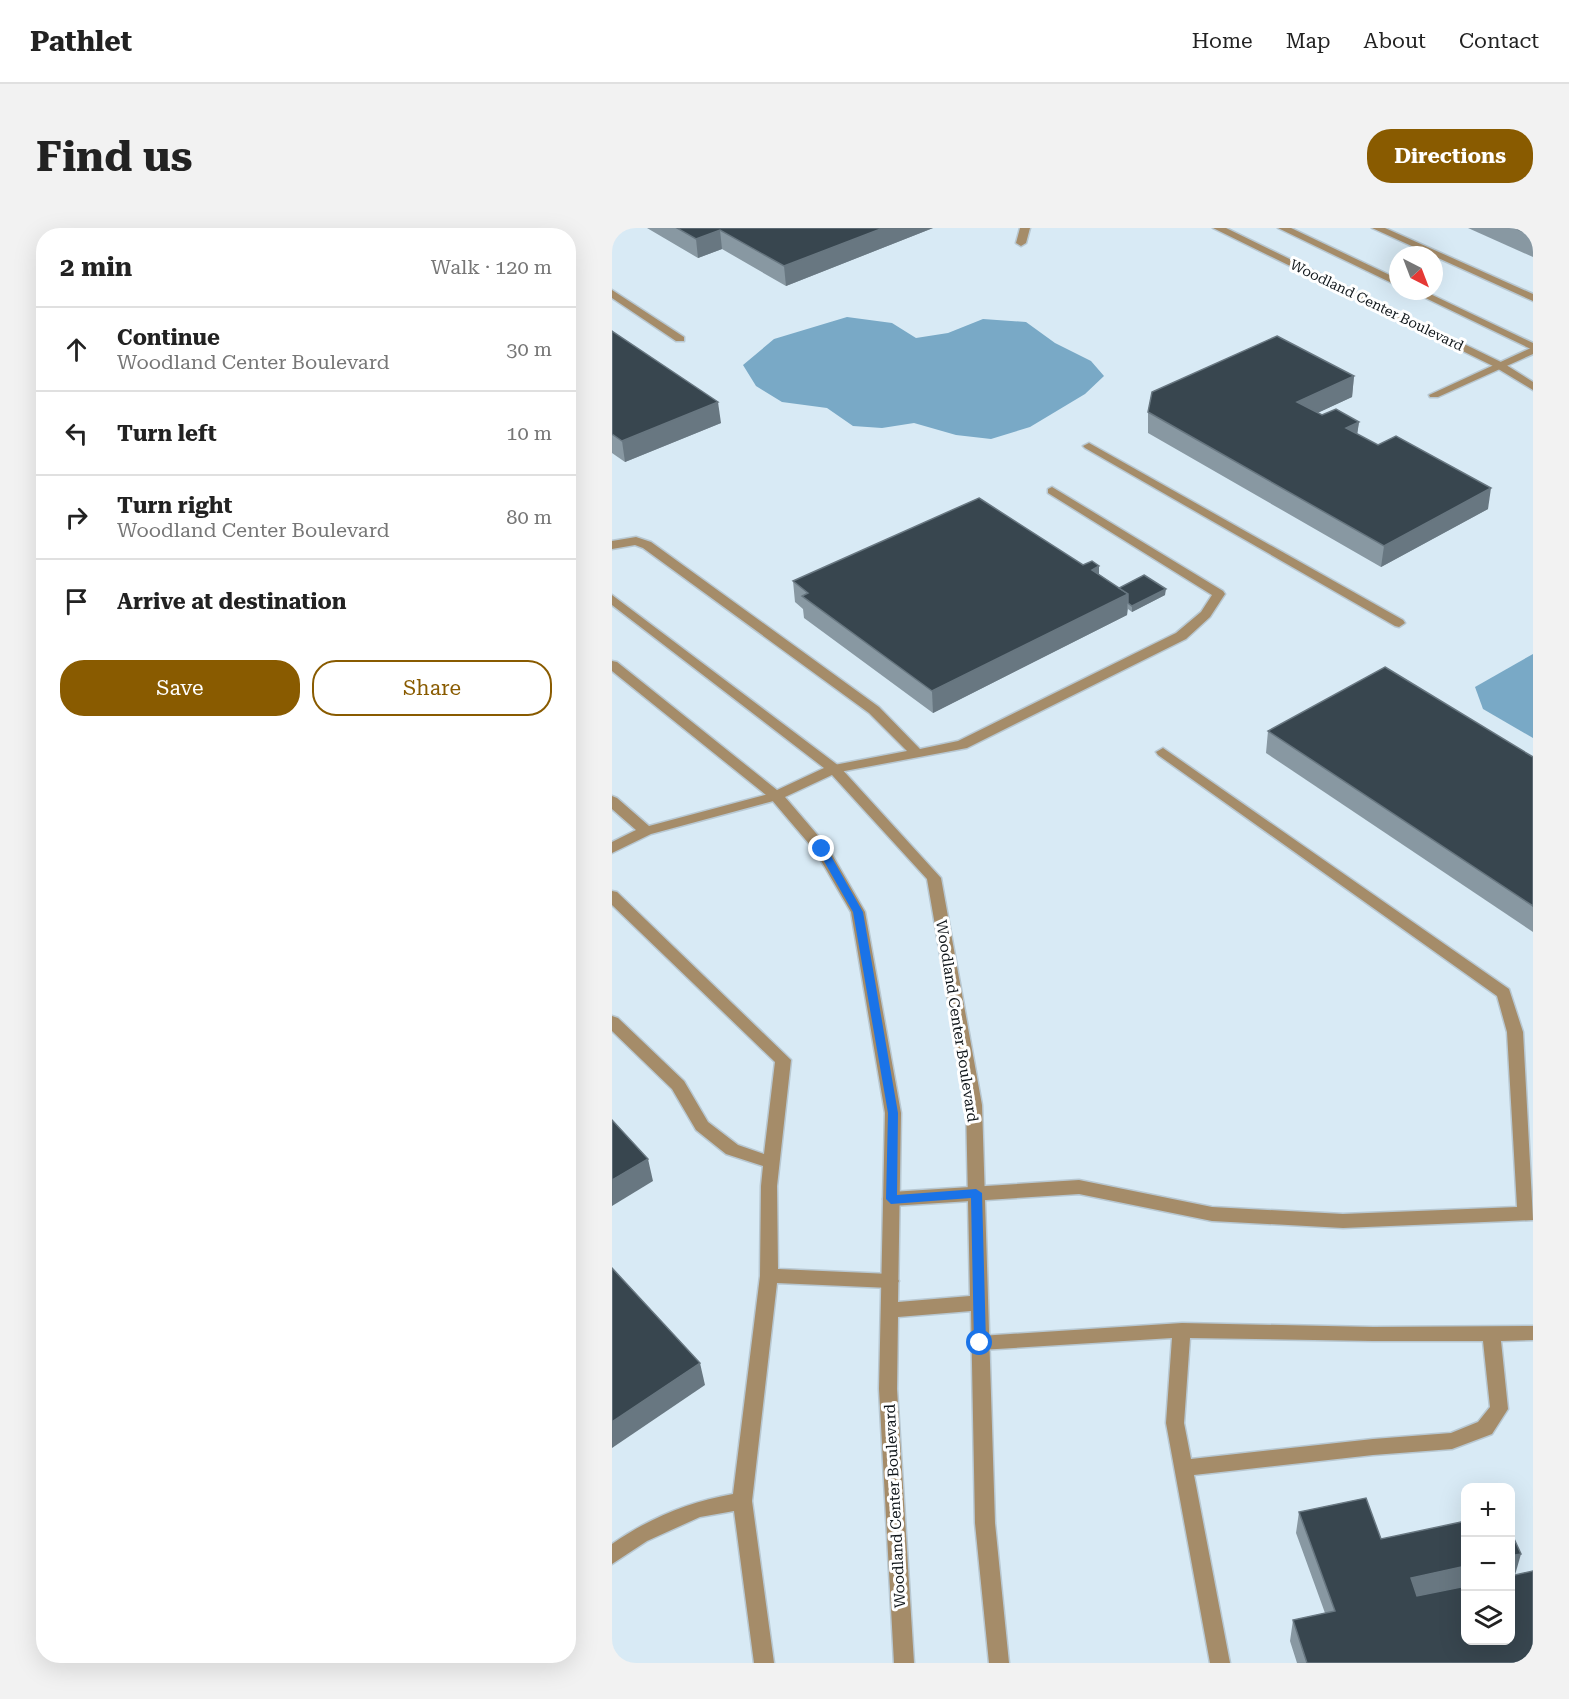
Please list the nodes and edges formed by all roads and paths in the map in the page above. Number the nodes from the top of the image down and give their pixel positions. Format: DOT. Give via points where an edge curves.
graph roads {
  1 [pos="1025,228"];
  2 [pos="1218,228"];
  3 [pos="1283,228"];
  4 [pos="1377,228"];
  5 [pos="1021,243"];
  6 [pos="1389,279"];
  7 [pos="612,293"];
  8 [pos="1533,298"];
  9 [pos="1434,300"];
  10 [pos="680,339"];
  11 [pos="1533,348"];
  12 [pos="1499,364"];
  13 [pos="1533,387"];
  14 [pos="1434,394"];
  15 [pos="1089,447"];
  16 [pos="1052,491"];
  17 [pos="612,545"];
  18 [pos="612,599"];
  19 [pos="1399,623"];
  20 [pos="612,665"];
  21 [pos="1162,752"];
  22 [pos="917,753"];
  23 [pos="834,769"];
  24 [pos="776,796"];
  25 [pos="612,801"];
  26 [pos="646,831"];
  27 [pos="612,848"];
  28 [pos="612,896"];
  29 [pos="612,1022"];
  30 [pos="771,1162"];
  31 [pos="976,1193"];
  32 [pos="891,1199"];
  33 [pos="1530,1213"];
  34 [pos="769,1276"];
  35 [pos="890,1281"];
  36 [pos="979,1303"];
  37 [pos="889,1310"];
  38 [pos="1182,1330"];
  39 [pos="1491,1332"];
  40 [pos="1533,1333"];
  41 [pos="980,1343"];
  42 [pos="1183,1468"];
  43 [pos="742,1501"];
  44 [pos="612,1556"];
  45 [pos="764,1663"];
  46 [pos="904,1663"];
  47 [pos="999,1663"];
  48 [pos="1220,1663"];
  1 -- 5 [label="street"];
  2 -- 12 [label="street, Woodland Center Boulevard"];
  3 -- 6 [label="street, Woodland Center Boulevard"];
  4 -- 8 [label="street"];
  7 -- 10 [label="street"];
  9 -- 11 [label="street, Woodland Center Boulevard"];
  11 -- 12 [label="street"];
  12 -- 13 [label="street, Woodland Center Boulevard"];
  12 -- 14 [label="street"];
  15 -- 19 [label="street"];
  16 -- 22 [label="street" via="1219,594 1206,614 1181,636 962,745"];
  17 -- 22 [label="street" via="636,541 647,545 874,711"];
  18 -- 23 [label="street, Woodland Center Boulevard"];
  20 -- 24 [label="street, Woodland Center Boulevard"];
  21 -- 33 [label="street" via="1504,993 1515,1032"];
  22 -- 23 [label="street"];
  23 -- 24 [label="street"];
  23 -- 31 [label="street, Woodland Center Boulevard" via="934,878 974,1105"];
  24 -- 26 [label="street"];
  24 -- 32 [label="street, Woodland Center Boulevard" via="822,849 858,912 893,1113"];
  25 -- 26 [label="street"];
  26 -- 27 [label="street"];
  28 -- 30 [label="street" via="783,1060"];
  29 -- 30 [label="street" via="678,1084 702,1126 732,1150"];
  30 -- 34 [label="street"];
  31 -- 32 [label="street"];
  31 -- 33 [label="street" via="1079,1187 1212,1214 1343,1221"];
  31 -- 36 [label="street, Woodland Center Boulevard"];
  32 -- 35 [label="street, Woodland Center Boulevard"];
  34 -- 35 [label="street"];
  34 -- 43 [label="street"];
  35 -- 37 [label="street, Woodland Center Boulevard"];
  36 -- 37 [label="street"];
  36 -- 41 [label="street, Woodland Center Boulevard"];
  37 -- 46 [label="street, Woodland Center Boulevard" via="888,1389"];
  38 -- 39 [label="street"];
  38 -- 41 [label="street"];
  38 -- 42 [label="street" via="1175,1423"];
  39 -- 40 [label="street"];
  39 -- 42 [label="street" via="1498,1409 1485,1428 1452,1441"];
  41 -- 47 [label="street, Woodland Center Boulevard" via="985,1522"];
  42 -- 48 [label="street"];
  43 -- 44 [label="street" via="698,1509 640,1535"];
  43 -- 45 [label="street"];
}
